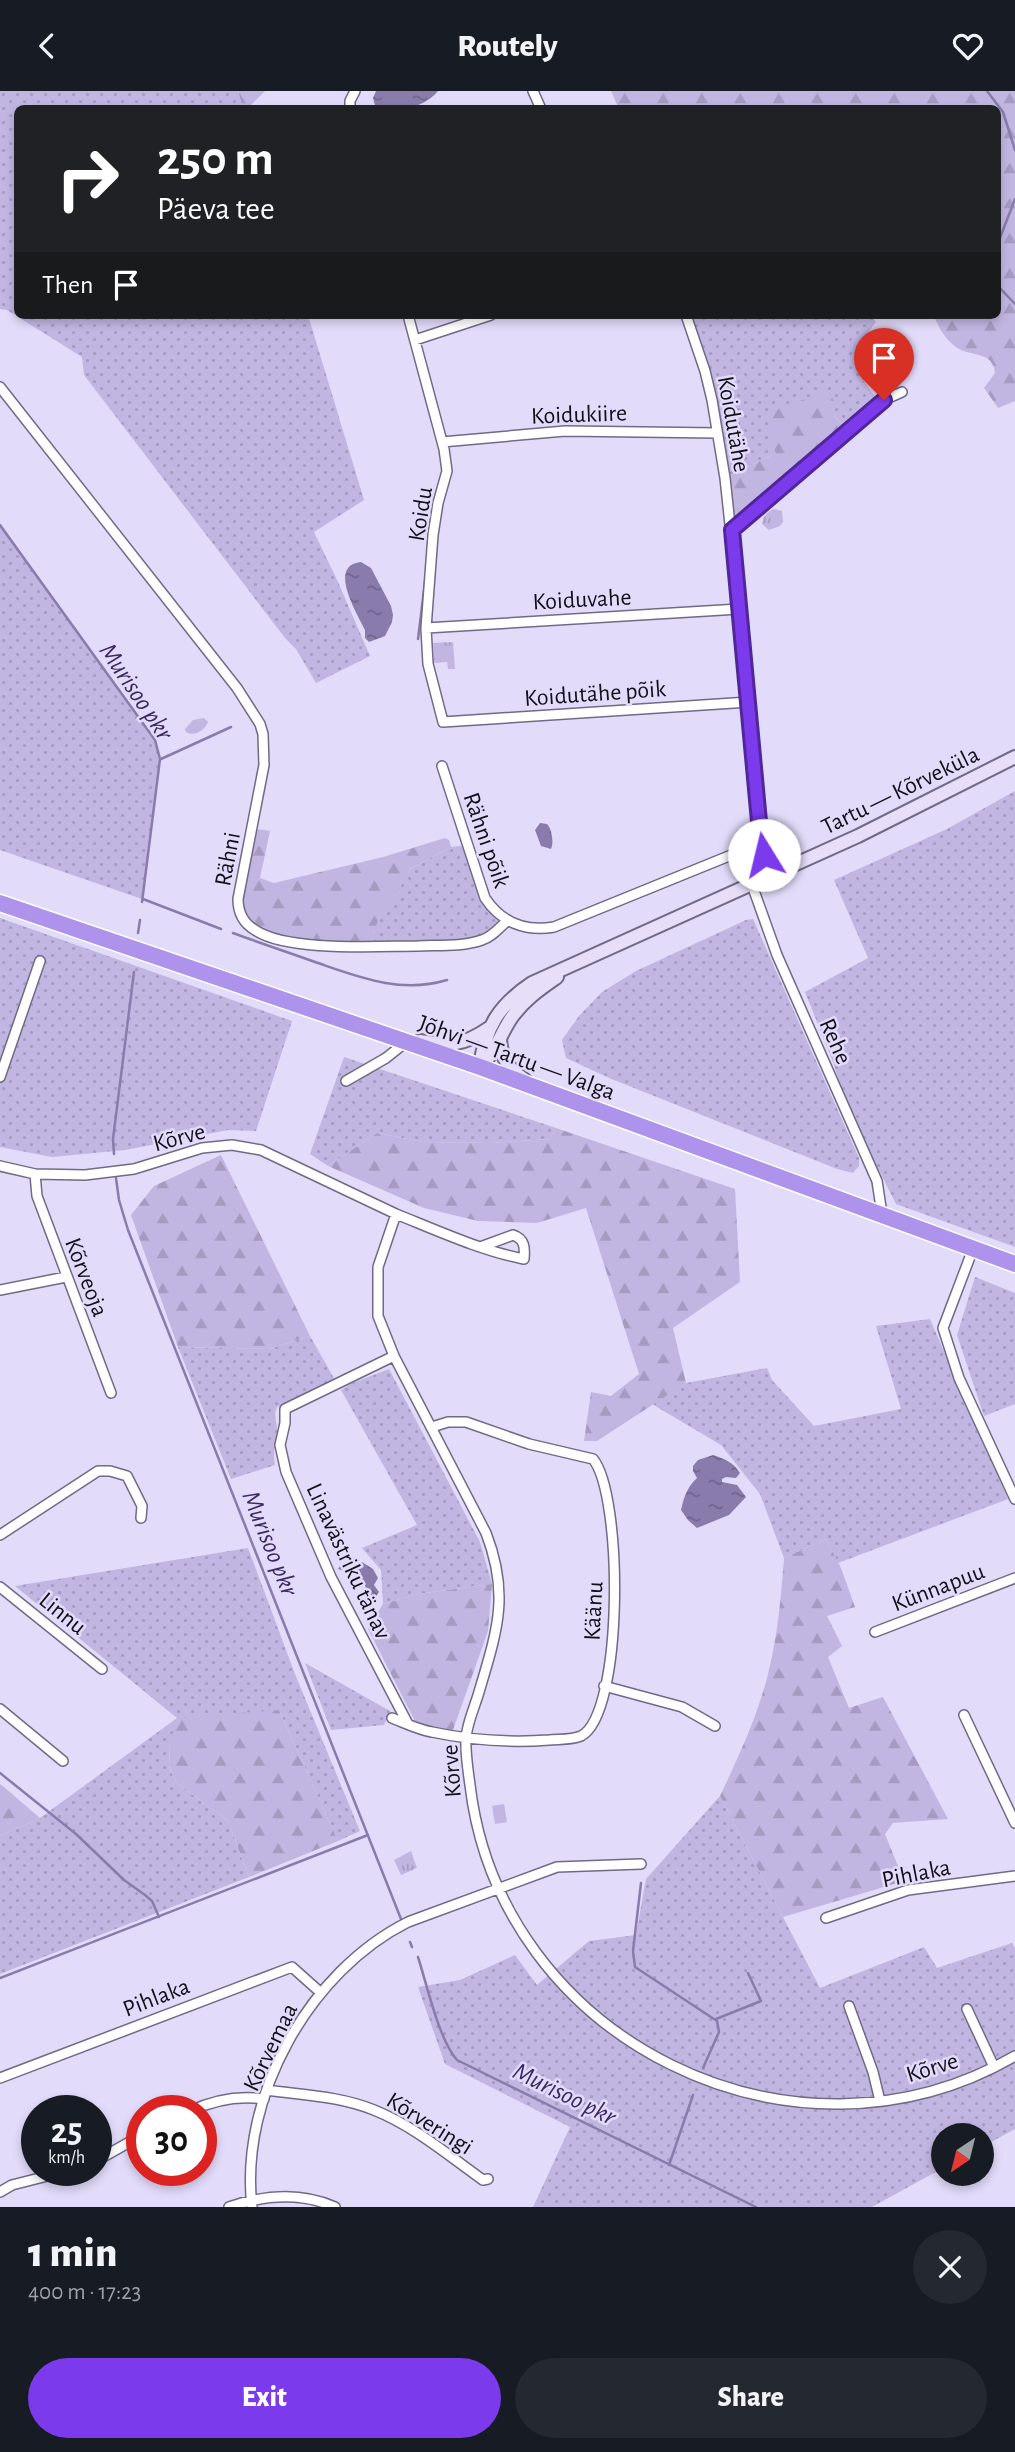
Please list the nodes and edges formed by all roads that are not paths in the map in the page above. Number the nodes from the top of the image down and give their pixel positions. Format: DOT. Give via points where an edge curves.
graph roads {
  1 [pos="409,319"];
  2 [pos="479,319"];
  3 [pos="687,319"];
  4 [pos="415,340"];
  5 [pos="0,387"];
  6 [pos="902,392"];
  7 [pos="717,433"];
  8 [pos="442,442"];
  9 [pos="732,530"];
  10 [pos="739,609"];
  11 [pos="426,628"];
  12 [pos="749,702"];
  13 [pos="443,722"];
  14 [pos="1015,757"];
  15 [pos="442,766"];
  16 [pos="761,843"];
  17 [pos="773,875"];
  18 [pos="752,885"];
  19 [pos="0,903"];
  20 [pos="506,921"];
  21 [pos="40,961"];
  22 [pos="575,965"];
  23 [pos="489,1028"];
  24 [pos="401,1039"];
  25 [pos="500,1040"];
  26 [pos="480,1067"];
  27 [pos="0,1077"];
  28 [pos="346,1081"];
  29 [pos="534,1087"];
  30 [pos="0,1166"];
  31 [pos="35,1174"];
  32 [pos="396,1214"];
  33 [pos="882,1214"];
  34 [pos="483,1246"];
  35 [pos="973,1249"];
  36 [pos="1015,1264"];
  37 [pos="66,1277"];
  38 [pos="0,1290"];
  39 [pos="394,1356"];
  40 [pos="111,1393"];
  41 [pos="432,1427"];
  42 [pos="1015,1499"];
  43 [pos="141,1518"];
  44 [pos="0,1535"];
  45 [pos="1015,1578"];
  46 [pos="0,1587"];
  47 [pos="875,1632"];
  48 [pos="102,1669"];
  49 [pos="604,1686"];
  50 [pos="0,1709"];
  51 [pos="964,1715"];
  52 [pos="392,1718"];
  53 [pos="408,1724"];
  54 [pos="715,1726"];
  55 [pos="466,1737"];
  56 [pos="63,1761"];
  57 [pos="1015,1823"];
  58 [pos="641,1864"];
  59 [pos="1015,1876"];
  60 [pos="497,1889"];
  61 [pos="826,1918"];
  62 [pos="320,1992"];
  63 [pos="849,2006"];
  64 [pos="967,2009"];
  65 [pos="1015,2056"];
  66 [pos="994,2067"];
  67 [pos="0,2078"];
  68 [pos="265,2095"];
  69 [pos="880,2101"];
  70 [pos="217,2103"];
  71 [pos="488,2179"];
  72 [pos="21,2183"];
  73 [pos="0,2192"];
  74 [pos="251,2203"];
  75 [pos="229,2207"];
  76 [pos="335,2207"];
  1 -- 4 [label="street, Koidu"];
  2 -- 4 [label="street"];
  3 -- 7 [label="street, Koidutähe" via="705,371"];
  4 -- 8 [label="street, Koidu"];
  5 -- 20 [label="street, Rähni" via="237,688 260,724 262,781 238,899 244,922 276,939 369,947 481,941"];
  6 -- 9 [label="street" via="884,400"];
  7 -- 8 [label="street, Koidukiire" via="565,431"];
  7 -- 9 [label="street, Koidutähe"];
  8 -- 11 [label="street, Koidu" via="447,471 433,535"];
  9 -- 10 [label="street, Koidutähe"];
  10 -- 11 [label="street, Koiduvahe"];
  10 -- 12 [label="street, Koidutähe"];
  11 -- 13 [label="street, Koidu" via="428,664"];
  12 -- 13 [label="street, Koidutähe põik"];
  12 -- 16 [label="street, Koidutähe"];
  14 -- 17 [label="main road, Tartu — Kõrveküla"];
  15 -- 20 [label="street, Rähni põik" via="485,898"];
  16 -- 17 [label="street, Koidutähe"];
  16 -- 20 [label="street" via="554,927 526,928"];
  17 -- 18 [label="main road, Tartu — Kõrveküla"];
  18 -- 22 [label="main road, Tartu — Kõrveküla"];
  18 -- 33 [label="street, Rehe" via="777,955 877,1181"];
  19 -- 24 [label="highway, Jõhvi — Tartu — Valga"];
  21 -- 27 [label="street"];
  22 -- 23 [label="main road, Tartu — Kõrveküla" via="517,993"];
  22 -- 25 [label="main road, Tartu — Kõrveküla" via="529,996"];
  23 -- 24 [label="main road" via="461,1043"];
  23 -- 26 [label="main road, Tartu — Kõrveküla"];
  24 -- 26 [label="highway, Jõhvi — Tartu — Valga"];
  24 -- 28 [label="street" via="386,1058"];
  25 -- 26 [label="main road, Tartu — Kõrveküla"];
  25 -- 29 [label="main road" via="504,1060"];
  26 -- 29 [label="highway, Jõhvi — Tartu — Valga"];
  29 -- 33 [label="highway, Jõhvi — Tartu — Valga"];
  30 -- 31 [label="street, Kõrve"];
  31 -- 32 [label="street, Kõrve" via="85,1175 134,1169 202,1148 232,1145 261,1150"];
  31 -- 37 [label="street, Kõrveoja" via="37,1196"];
  32 -- 34 [label="street, Kõrve"];
  32 -- 39 [label="street, Kõrve" via="379,1267 377,1291 378,1316"];
  33 -- 35 [label="highway, Jõhvi — Tartu — Valga"];
  34 -- 34 [label="street, Kõrve" via="524,1259 525,1246 513,1235"];
  35 -- 36 [label="highway, Jõhvi — Tartu — Valga"];
  35 -- 42 [label="street" via="943,1328 959,1378"];
  37 -- 38 [label="street"];
  37 -- 40 [label="street, Kõrveoja"];
  39 -- 41 [label="street, Kõrve"];
  39 -- 53 [label="street, Linavästriku tänav" via="285,1409 280,1445 286,1472 331,1577"];
  41 -- 49 [label="street, Käänu" via="466,1422 528,1444 593,1459 599,1466 614,1541 615,1599"];
  41 -- 55 [label="street, Kõrve" via="486,1533 499,1577 495,1638"];
  43 -- 44 [label="street" via="142,1506 127,1476 98,1471"];
  45 -- 47 [label="street, Künnapuu"];
  46 -- 48 [label="street, Linnu"];
  49 -- 54 [label="street" via="682,1707"];
  49 -- 55 [label="street, Käänu" via="596,1717 579,1738"];
  50 -- 56 [label="street"];
  51 -- 57 [label="street"];
  52 -- 53 [label="street, Käänu"];
  53 -- 55 [label="street, Käänu"];
  55 -- 60 [label="street, Kõrve" via="475,1820"];
  58 -- 60 [label="street" via="557,1867"];
  59 -- 61 [label="street, Pihlaka" via="908,1890"];
  60 -- 62 [label="street, Kõrvemaa" via="385,1934"];
  60 -- 69 [label="street, Kõrve" via="568,1990 593,2014 659,2059 754,2096 830,2103"];
  62 -- 67 [label="street, Pihlaka" via="292,1967"];
  62 -- 68 [label="street, Kõrvemaa" via="289,2041"];
  63 -- 69 [label="street, Kõrve"];
  64 -- 66 [label="street, Kõrve"];
  65 -- 66 [label="street, Kõrve"];
  66 -- 69 [label="street, Kõrve" via="958,2082"];
  68 -- 70 [label="street, Kõrveringi"];
  68 -- 71 [label="street, Kõrveringi" via="311,2095 372,2109"];
  68 -- 74 [label="street, Kõrvemaa" via="256,2132"];
  72 -- 73 [label="street"];
  74 -- 75 [label="street"];
  74 -- 76 [label="street" via="289,2196"];
}
